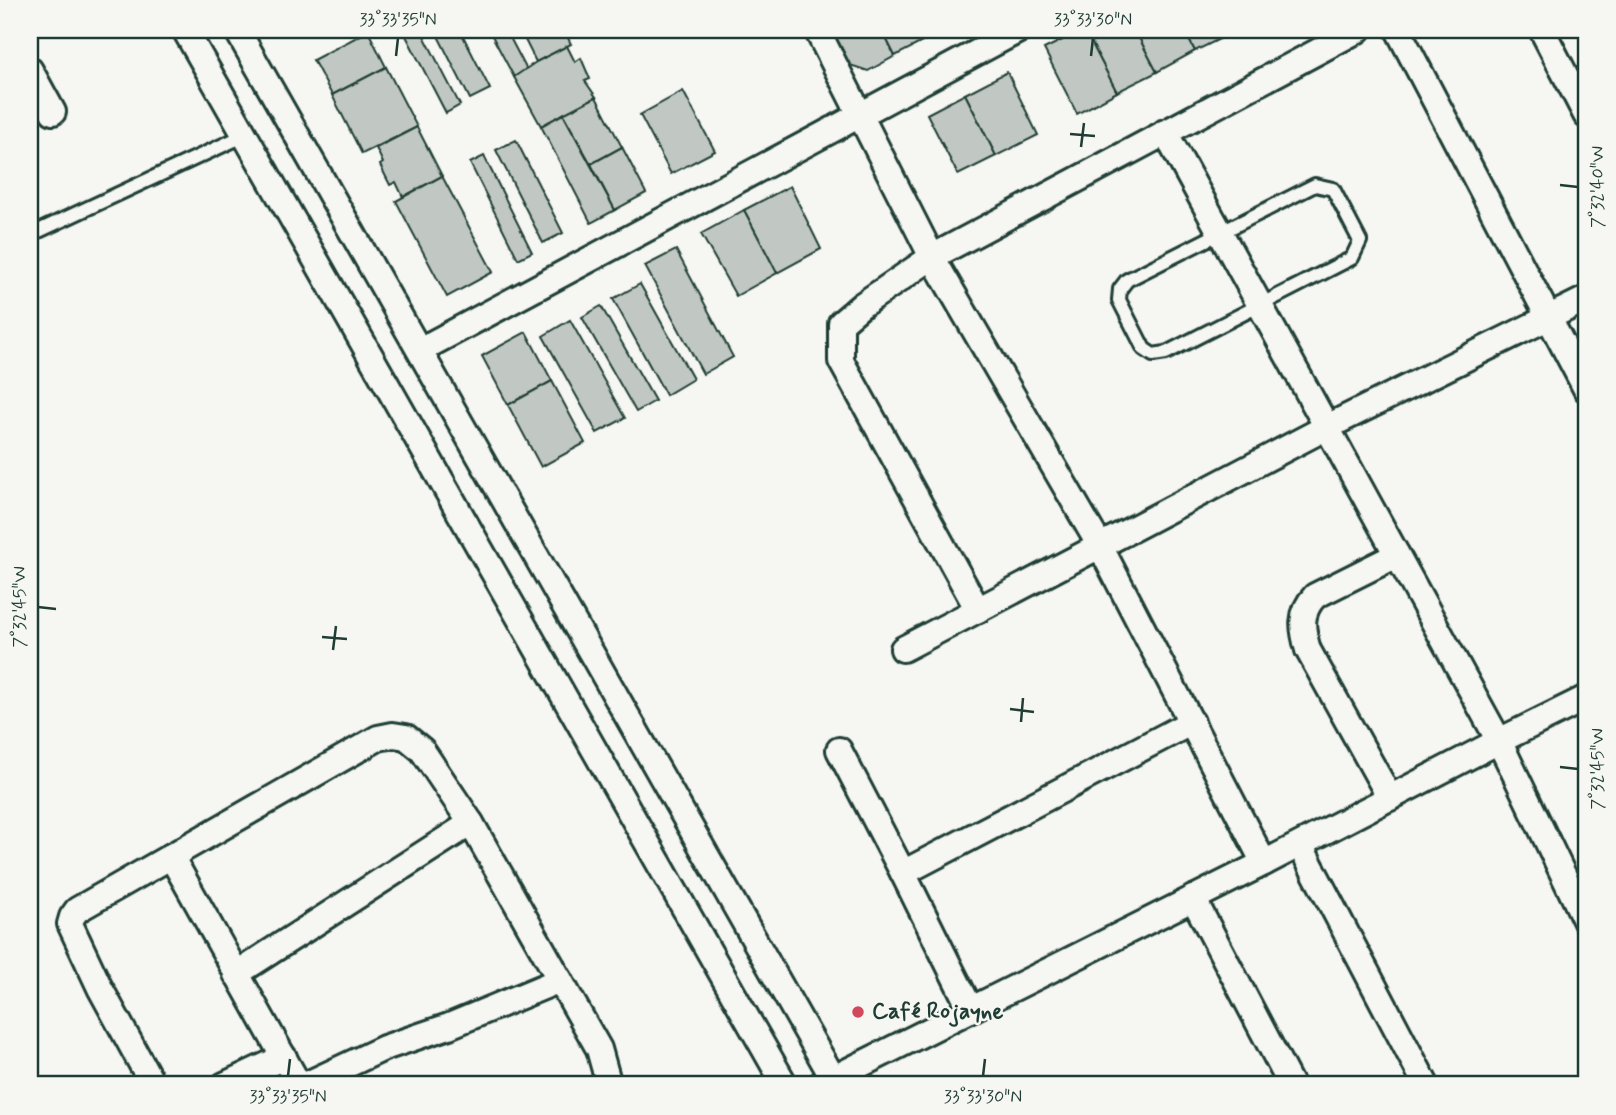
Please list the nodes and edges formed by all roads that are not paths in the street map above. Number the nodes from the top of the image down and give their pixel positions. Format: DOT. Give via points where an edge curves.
graph roads {
  1 [pos="185,30"];
  2 [pos="237,30"];
  3 [pos="817,30"];
  4 [pos="1018,30"];
  5 [pos="1358,30"];
  6 [pos="1398,30"];
  7 [pos="1542,30"];
  8 [pos="30,70"];
  9 [pos="53,112"];
  10 [pos="860,113"];
  11 [pos="1586,115"];
  12 [pos="1165,132"];
  13 [pos="245,135"];
  14 [pos="1220,232"];
  15 [pos="30,235"];
  16 [pos="932,257"];
  17 [pos="1586,299"];
  18 [pos="1259,304"];
  19 [pos="1549,318"];
  20 [pos="421,349"];
  21 [pos="1586,389"];
  22 [pos="1326,427"];
  23 [pos="1100,546"];
  24 [pos="1397,555"];
  25 [pos="978,610"];
  26 [pos="903,649"];
  27 [pos="1586,698"];
  28 [pos="1192,722"];
  29 [pos="1499,741"];
  30 [pos="839,750"];
  31 [pos="1390,798"];
  32 [pos="471,823"];
  33 [pos="1300,845"];
  34 [pos="171,856"];
  35 [pos="1264,863"];
  36 [pos="903,873"];
  37 [pos="1194,898"];
  38 [pos="1586,922"];
  39 [pos="236,974"];
  40 [pos="560,980"];
  41 [pos="971,1010"];
  42 [pos="284,1057"];
  43 [pos="830,1083"];
  44 [pos="153,1085"];
  45 [pos="224,1085"];
  46 [pos="299,1085"];
  47 [pos="305,1085"];
  48 [pos="609,1085"];
  49 [pos="785,1085"];
  50 [pos="1291,1085"];
  51 [pos="1426,1085"];
  1 -- 13 [label="street"];
  2 -- 20 [label="street"];
  3 -- 10 [label="street"];
  4 -- 10 [label="street"];
  5 -- 12 [label="street"];
  6 -- 19 [label="street"];
  7 -- 11 [label="street"];
  8 -- 9 [label="street"];
  10 -- 16 [label="street"];
  10 -- 20 [label="street"];
  12 -- 14 [label="street"];
  12 -- 16 [label="street"];
  13 -- 15 [label="lane"];
  13 -- 49 [label="street"];
  14 -- 18 [label="street"];
  14 -- 18 [label="lane" via="1315,185 1333,189 1360,241 1358,250 1352,258"];
  14 -- 18 [label="lane" via="1127,280 1120,289 1119,300 1144,349 1153,355 1166,353"];
  16 -- 23 [label="street"];
  16 -- 25 [label="street" via="841,323 841,361"];
  17 -- 19 [label="street"];
  18 -- 22 [label="street"];
  19 -- 21 [label="street"];
  19 -- 22 [label="street"];
  20 -- 43 [label="street"];
  22 -- 23 [label="street"];
  22 -- 24 [label="street"];
  23 -- 25 [label="street"];
  23 -- 28 [label="street"];
  24 -- 29 [label="street"];
  24 -- 31 [label="street" via="1315,596 1302,618 1308,650"];
  25 -- 26 [label="street"];
  27 -- 29 [label="street"];
  28 -- 35 [label="street"];
  28 -- 36 [label="street"];
  29 -- 31 [label="street"];
  29 -- 38 [label="street"];
  30 -- 36 [label="street"];
  31 -- 33 [label="street"];
  32 -- 34 [label="street" via="422,750 406,737 393,734 378,738"];
  32 -- 39 [label="street"];
  32 -- 40 [label="street"];
  33 -- 35 [label="street"];
  33 -- 51 [label="street"];
  34 -- 39 [label="street"];
  34 -- 44 [label="street" via="77,910 70,924"];
  35 -- 37 [label="street"];
  36 -- 41 [label="street"];
  37 -- 41 [label="street"];
  37 -- 50 [label="street"];
  39 -- 42 [label="street"];
  40 -- 47 [label="street" via="384,1048"];
  40 -- 48 [label="street" via="599,1049"];
  41 -- 43 [label="street"];
  42 -- 45 [label="street"];
  42 -- 46 [label="street"];
}
